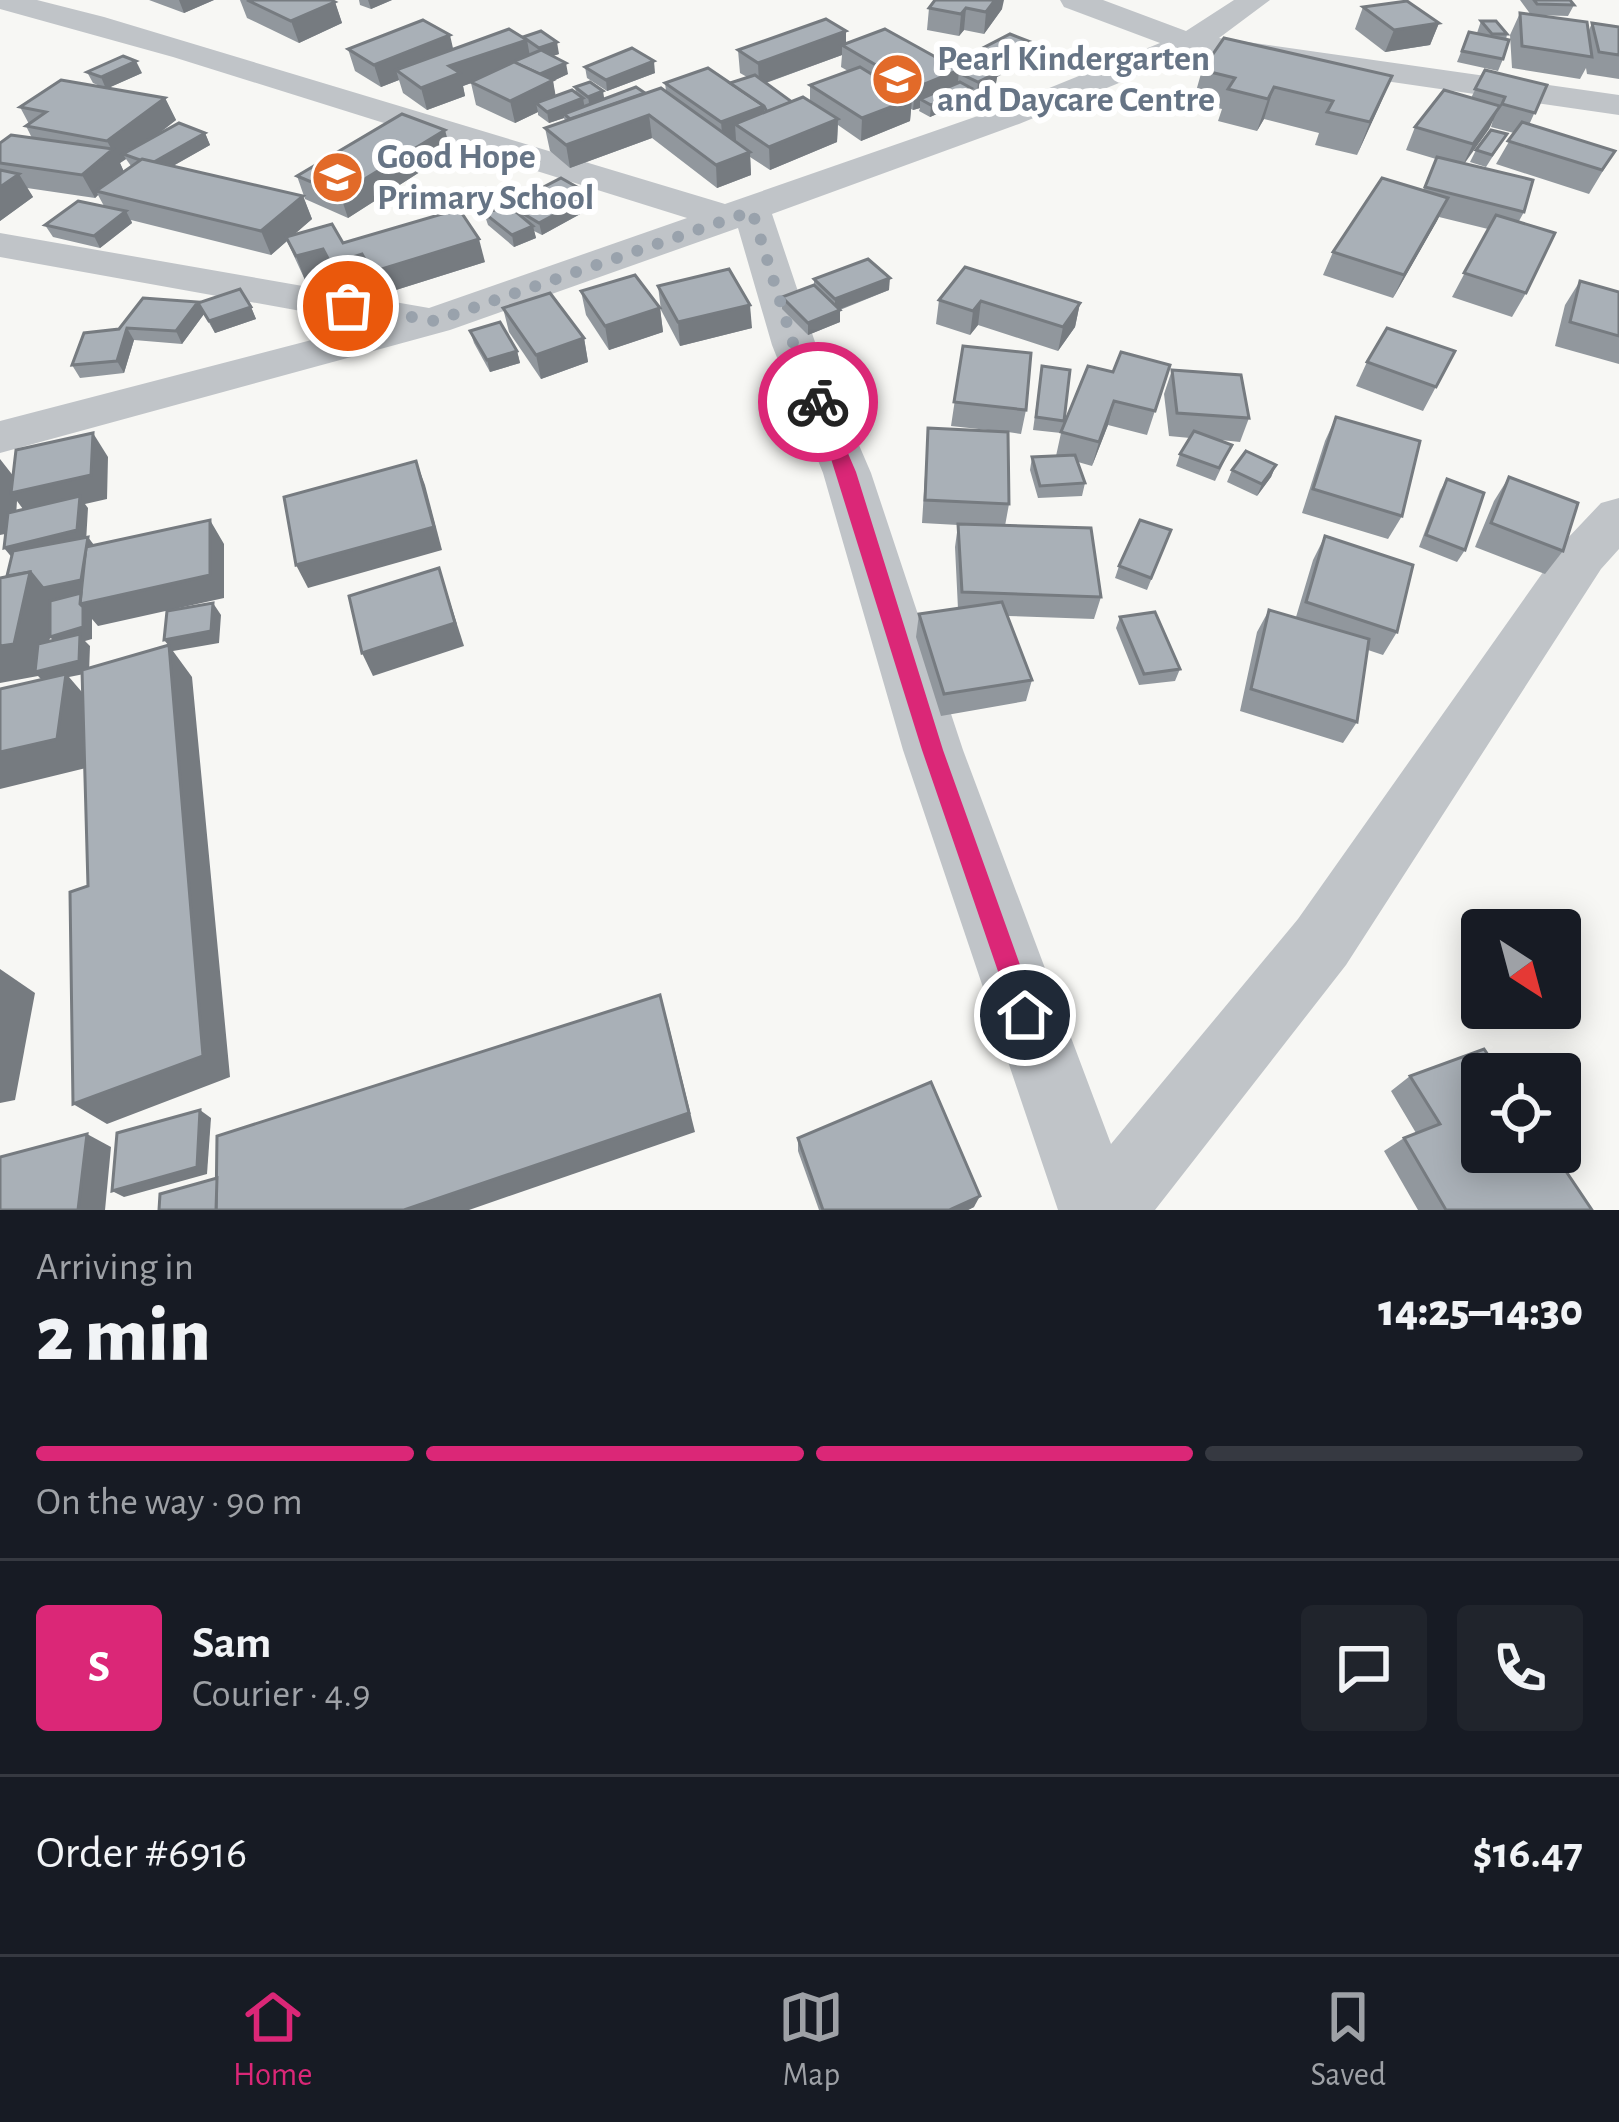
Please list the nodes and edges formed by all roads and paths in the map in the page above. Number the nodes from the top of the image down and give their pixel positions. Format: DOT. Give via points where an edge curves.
graph roads {
  1 [pos="1,0"];
  2 [pos="1075,0"];
  3 [pos="1255,0"];
  4 [pos="1189,43"];
  5 [pos="1619,105"];
  6 [pos="741,214"];
  7 [pos="0,245"];
  8 [pos="435,321"];
  9 [pos="0,437"];
  10 [pos="1619,516"];
  11 [pos="1097,1210"];
  12 [pos="1106,1210"];
  1 -- 6 [label="street" via="151,37 601,183"];
  2 -- 4 [label="street"];
  3 -- 4 [label="street"];
  4 -- 5 [label="street"];
  4 -- 6 [label="street"];
  6 -- 8 [label="street"];
  6 -- 11 [label="street" via="848,472 933,750"];
  7 -- 8 [label="street"];
  8 -- 9 [label="street"];
  10 -- 12 [label="street" via="1583,555 1322,942"];
}
